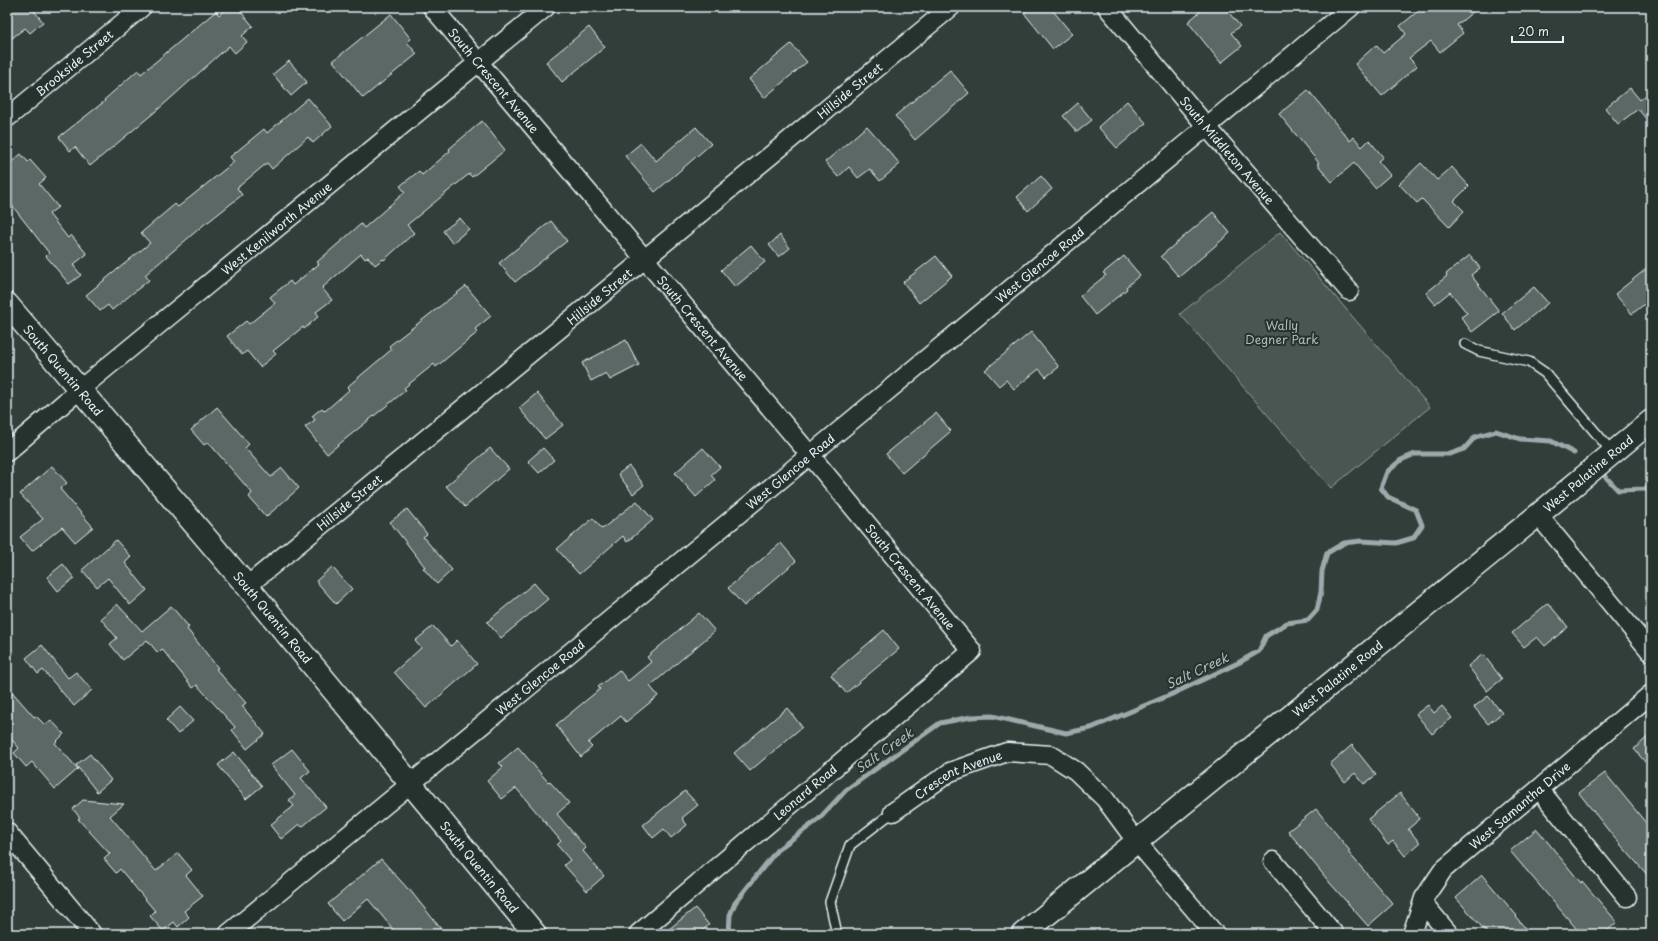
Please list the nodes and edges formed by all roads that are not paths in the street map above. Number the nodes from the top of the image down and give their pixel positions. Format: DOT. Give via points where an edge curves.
graph roads {
  1 [pos="142,7"];
  2 [pos="432,7"];
  3 [pos="546,7"];
  4 [pos="951,7"];
  5 [pos="1107,7"];
  6 [pos="1351,7"];
  7 [pos="478,63"];
  8 [pos="7,118"];
  9 [pos="1207,127"];
  10 [pos="644,260"];
  11 [pos="1349,291"];
  12 [pos="7,304"];
  13 [pos="1465,344"];
  14 [pos="79,390"];
  15 [pos="1651,421"];
  16 [pos="7,452"];
  17 [pos="1613,453"];
  18 [pos="810,455"];
  19 [pos="1538,515"];
  20 [pos="247,586"];
  21 [pos="972,651"];
  22 [pos="1651,652"];
  23 [pos="1651,694"];
  24 [pos="410,783"];
  25 [pos="1539,789"];
  26 [pos="893,812"];
  27 [pos="7,832"];
  28 [pos="1136,841"];
  29 [pos="1273,861"];
  30 [pos="1627,896"];
  31 [pos="1422,903"];
  32 [pos="92,934"];
  33 [pos="228,934"];
  34 [pos="535,934"];
  35 [pos="638,934"];
  36 [pos="837,934"];
  37 [pos="1023,934"];
  38 [pos="1215,934"];
  39 [pos="1334,934"];
  40 [pos="1412,934"];
  41 [pos="1449,934"];
  1 -- 8 [label="street, Brookside Street"];
  2 -- 7 [label="street, South Crescent Avenue"];
  3 -- 7 [label="street, West Kenilworth Avenue"];
  4 -- 10 [label="street, Hillside Street"];
  5 -- 9 [label="street, South Middleton Avenue"];
  6 -- 9 [label="street, West Glencoe Road"];
  7 -- 10 [label="street, South Crescent Avenue"];
  7 -- 14 [label="street, West Kenilworth Avenue"];
  9 -- 11 [label="street, South Middleton Avenue"];
  9 -- 18 [label="street, West Glencoe Road"];
  10 -- 18 [label="street, South Crescent Avenue"];
  10 -- 20 [label="street, Hillside Street"];
  12 -- 14 [label="main road, South Quentin Road"];
  13 -- 17 [label="lane" via="1529,362 1545,374"];
  14 -- 16 [label="street, West Kenilworth Avenue"];
  14 -- 20 [label="main road, South Quentin Road"];
  15 -- 17 [label="main road, West Palatine Road"];
  17 -- 19 [label="main road, West Palatine Road"];
  18 -- 21 [label="street, South Crescent Avenue"];
  18 -- 24 [label="street, West Glencoe Road"];
  19 -- 22 [label="street"];
  19 -- 28 [label="main road, West Palatine Road"];
  20 -- 24 [label="main road, South Quentin Road"];
  21 -- 35 [label="street, Leonard Road"];
  23 -- 25 [label="street, West Samantha Drive"];
  24 -- 33 [label="street, West Glencoe Road"];
  24 -- 34 [label="main road, South Quentin Road"];
  25 -- 30 [label="street"];
  25 -- 31 [label="street, West Samantha Drive" via="1443,870"];
  26 -- 28 [label="street, Crescent Avenue" via="950,772 1007,752 1051,756 1076,771 1105,798"];
  26 -- 36 [label="lane" via="850,845 830,902"];
  27 -- 32 [label="street"];
  28 -- 37 [label="main road, West Palatine Road"];
  28 -- 38 [label="street, Crescent Avenue"];
  29 -- 39 [label="street"];
  31 -- 40 [label="street, West Samantha Drive"];
  31 -- 41 [label="street"];
}
